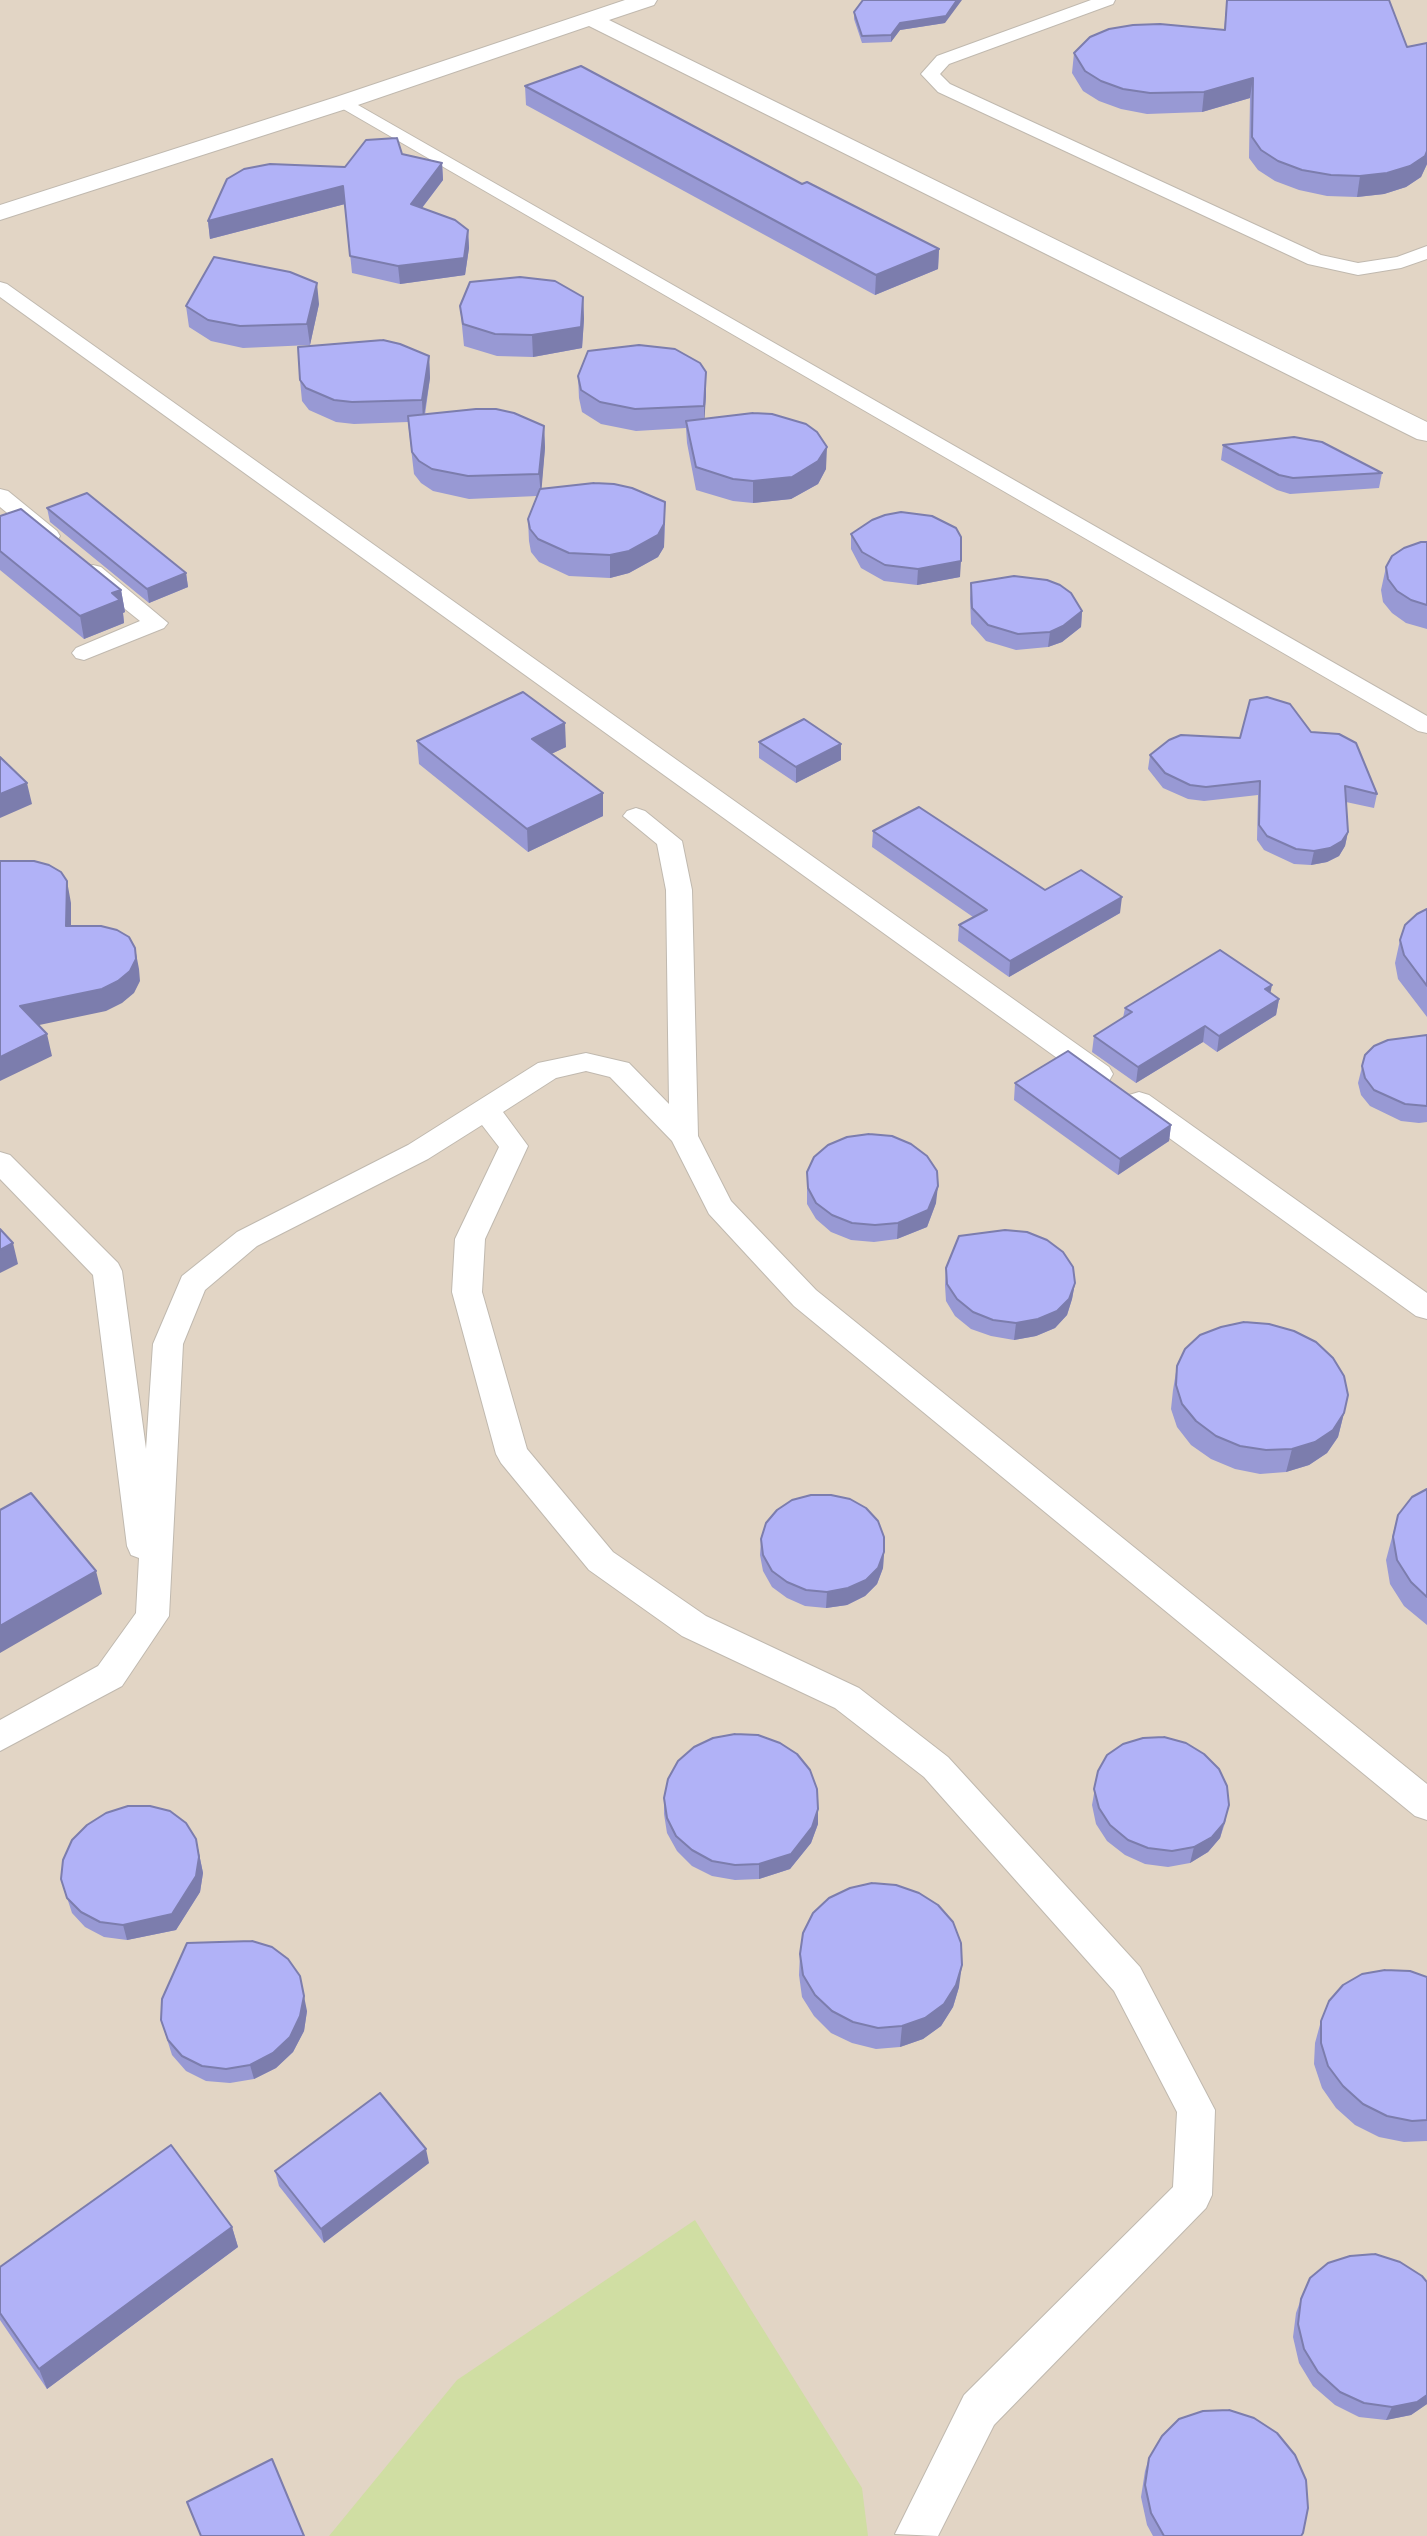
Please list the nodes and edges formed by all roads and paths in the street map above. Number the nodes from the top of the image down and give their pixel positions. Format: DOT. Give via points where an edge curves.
graph roads {
  1 [pos="646,0"];
  2 [pos="1107,0"];
  3 [pos="591,19"];
  4 [pos="344,102"];
  5 [pos="0,213"];
  6 [pos="1427,252"];
  7 [pos="0,288"];
  8 [pos="1427,433"];
  9 [pos="0,496"];
  10 [pos="83,653"];
  11 [pos="1427,726"];
  12 [pos="636,816"];
  13 [pos="486,1110"];
  14 [pos="684,1136"];
  15 [pos="0,1162"];
  16 [pos="1427,1307"];
  17 [pos="152,1616"];
  18 [pos="0,1737"];
  19 [pos="1427,1805"];
  20 [pos="916,2534"];
  1 -- 3 [label="street"];
  2 -- 6 [label="lane" via="943,60 930,74 944,88 1315,260 1358,269"];
  3 -- 4 [label="street"];
  3 -- 8 [label="street"];
  4 -- 5 [label="street"];
  4 -- 11 [label="lane"];
  7 -- 16 [label="lane"];
  9 -- 10 [label="lane" via="156,623"];
  12 -- 14 [label="lane" via="669,841 679,890"];
  13 -- 14 [label="lane" via="548,1070 586,1062 619,1070"];
  13 -- 17 [label="lane" via="418,1152 247,1239 194,1284 168,1344"];
  13 -- 20 [label="lane" via="514,1146 470,1239 467,1292 512,1454 601,1561 694,1626 847,1699 936,1767 1127,1979 1196,2110 1192,2195 979,2410"];
  14 -- 19 [label="lane" via="719,1207 805,1298"];
  15 -- 17 [label="lane" via="107,1271"];
  17 -- 18 [label="lane" via="110,1676"];
}
